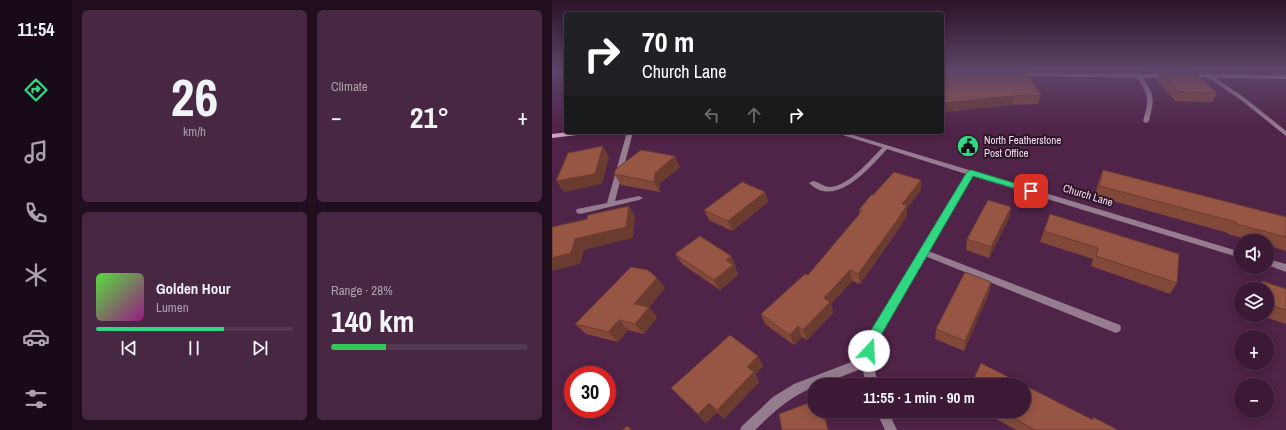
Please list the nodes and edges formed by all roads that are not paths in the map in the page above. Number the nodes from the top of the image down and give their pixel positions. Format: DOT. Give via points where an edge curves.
graph roads {
  1 [pos="1149,90"];
  2 [pos="1230,90"];
  3 [pos="1146,121"];
  4 [pos="572,134"];
  5 [pos="629,134"];
  6 [pos="843,134"];
  7 [pos="1286,134"];
  8 [pos="553,137"];
  9 [pos="886,147"];
  10 [pos="971,172"];
  11 [pos="813,183"];
  12 [pos="639,198"];
  13 [pos="610,204"];
  14 [pos="580,211"];
  15 [pos="923,252"];
  16 [pos="1234,252"];
  17 [pos="1274,264"];
  18 [pos="1286,268"];
  19 [pos="1116,328"];
  20 [pos="867,361"];
  21 [pos="871,378"];
  22 [pos="885,418"];
  23 [pos="746,430"];
  24 [pos="891,430"];
  1 -- 3 [label="street" via="1152,95"];
  2 -- 7 [label="street"];
  4 -- 8 [label="main road"];
  5 -- 13 [label="street"];
  6 -- 9 [label="street, Church Lane"];
  9 -- 10 [label="street, Church Lane"];
  9 -- 11 [label="street" via="846,185 830,190"];
  10 -- 15 [label="street"];
  10 -- 16 [label="street, Church Lane"];
  12 -- 13 [label="street"];
  13 -- 14 [label="street"];
  15 -- 19 [label="street"];
  15 -- 20 [label="street" via="871,340"];
  17 -- 18 [label="street"];
  20 -- 21 [label="street"];
  20 -- 23 [label="street" via="798,388 777,401"];
  22 -- 24 [label="street"];
}
